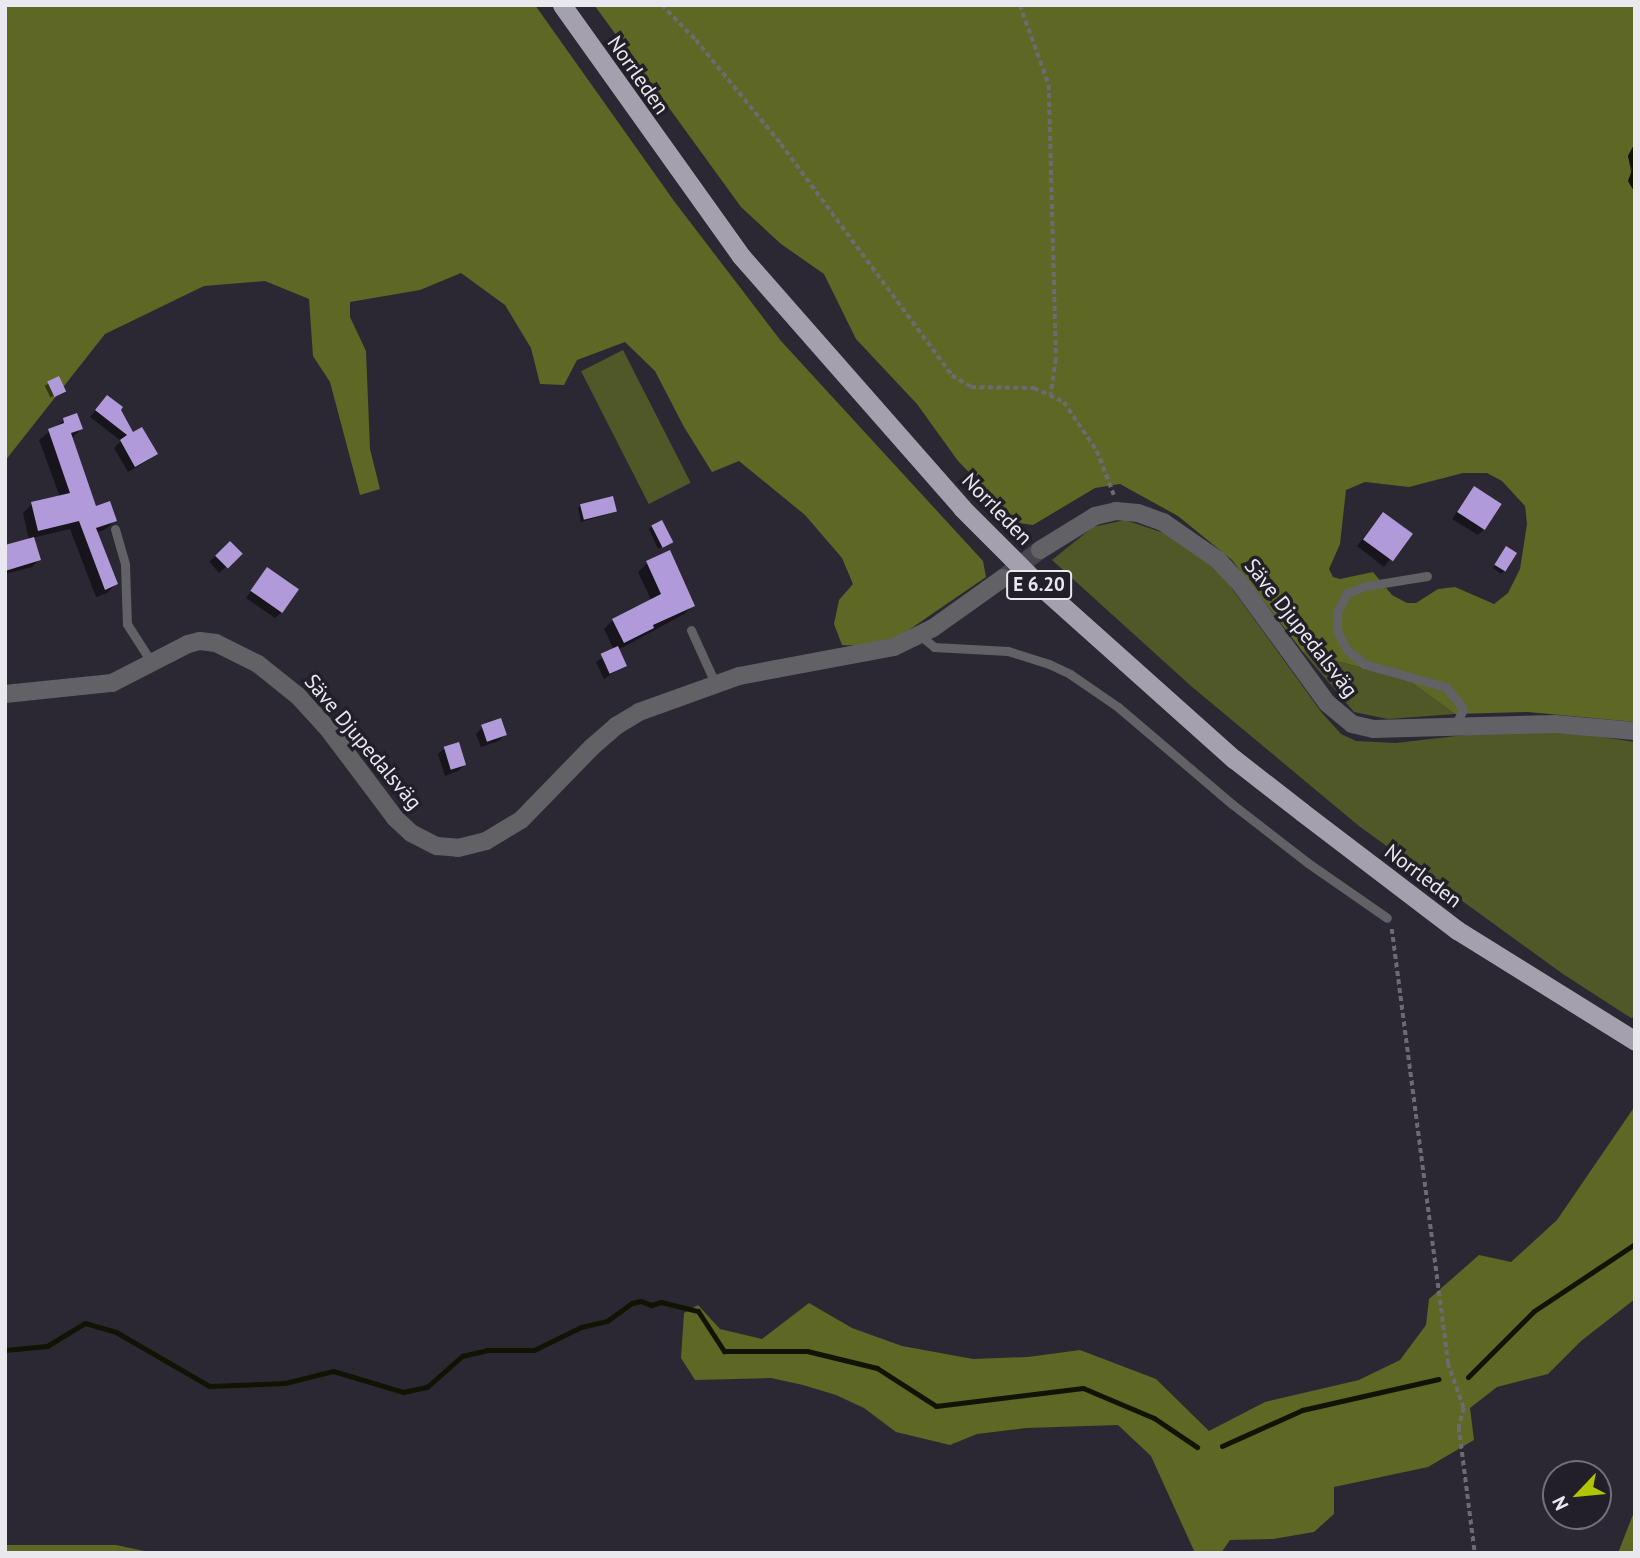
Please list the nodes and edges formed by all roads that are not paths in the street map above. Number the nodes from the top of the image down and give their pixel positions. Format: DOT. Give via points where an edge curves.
graph roads {
  1 [pos="562,5"];
  2 [pos="115,529"];
  3 [pos="1040,550"];
  4 [pos="1427,576"];
  5 [pos="1003,578"];
  6 [pos="691,630"];
  7 [pos="921,636"];
  8 [pos="152,663"];
  9 [pos="715,683"];
  10 [pos="5,694"];
  11 [pos="1454,729"];
  12 [pos="1635,731"];
  13 [pos="1387,918"];
  14 [pos="1635,1041"];
  1 -- 14 [label="highway, Norrleden / E 6.20" via="741,256 945,489 1038,584 1234,759 1302,812 1457,930"];
  2 -- 8 [label="lane" via="125,565 127,624"];
  3 -- 11 [label="street, Säve Djupedalsväg" via="1095,516 1116,511 1163,522 1218,561 1241,585 1326,703 1352,724 1373,729"];
  4 -- 11 [label="lane" via="1348,593 1338,612 1337,631 1347,650 1364,664 1446,687 1463,709"];
  5 -- 7 [label="street, Säve Djupedalsväg"];
  6 -- 9 [label="lane"];
  7 -- 9 [label="street, Säve Djupedalsväg" via="894,647"];
  7 -- 13 [label="lane" via="934,647 1008,651 1070,674 1118,707 1297,855"];
  8 -- 9 [label="street, Säve Djupedalsväg" via="200,641 225,647 258,664 316,714 402,826 427,843 448,848 467,847 503,832 533,810 616,726 639,712"];
  8 -- 10 [label="street, Säve Djupedalsväg" via="96,687"];
  11 -- 12 [label="street, Säve Djupedalsväg" via="1555,724"];
}
